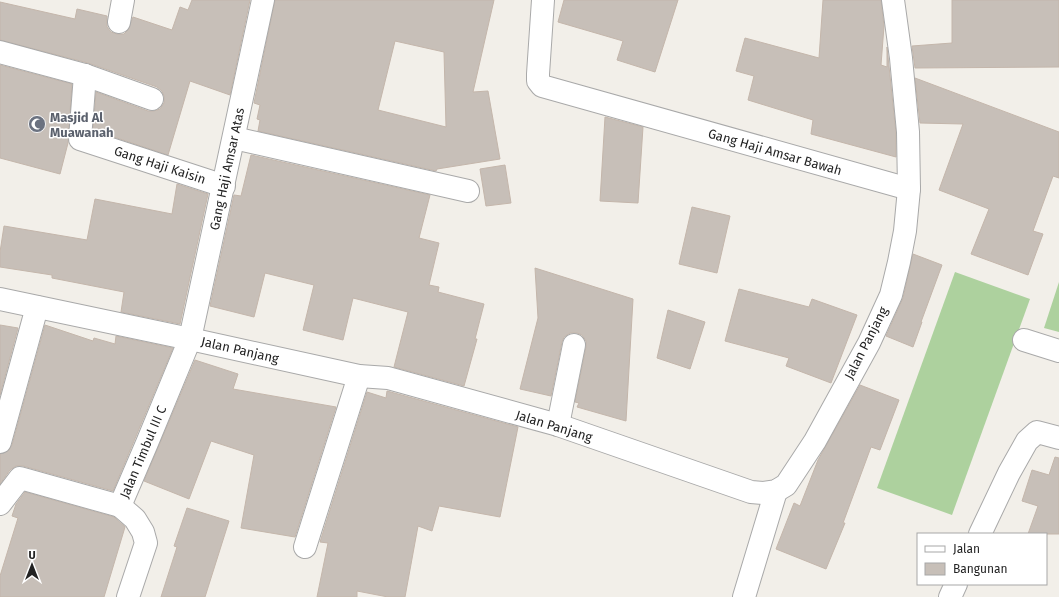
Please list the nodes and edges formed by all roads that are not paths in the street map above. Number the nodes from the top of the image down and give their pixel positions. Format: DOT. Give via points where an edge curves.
graph roads {
  1 [pos="123,0"];
  2 [pos="263,0"];
  3 [pos="543,0"];
  4 [pos="893,0"];
  5 [pos="119,22"];
  6 [pos="0,52"];
  7 [pos="85,76"];
  8 [pos="152,99"];
  9 [pos="234,138"];
  10 [pos="224,186"];
  11 [pos="909,190"];
  12 [pos="468,191"];
  13 [pos="0,299"];
  14 [pos="37,307"];
  15 [pos="190,339"];
  16 [pos="1024,340"];
  17 [pos="574,345"];
  18 [pos="1059,351"];
  19 [pos="359,376"];
  20 [pos="558,425"];
  21 [pos="1055,436"];
  22 [pos="0,442"];
  23 [pos="776,491"];
  24 [pos="0,504"];
  25 [pos="120,506"];
  26 [pos="980,533"];
  27 [pos="305,547"];
  28 [pos="956,585"];
  29 [pos="128,597"];
  30 [pos="744,597"];
  31 [pos="950,597"];
  1 -- 5 [label="street"];
  2 -- 9 [label="street, Gang Haji Amsar Atas"];
  3 -- 11 [label="street, Gang Haji Amsar Bawah" via="538,74 538,81 542,86"];
  4 -- 11 [label="street" via="908,132"];
  6 -- 7 [label="street"];
  7 -- 8 [label="street"];
  7 -- 10 [label="street, Gang Haji Kaisin" via="80,138"];
  9 -- 10 [label="street, Gang Haji Amsar Atas"];
  9 -- 12 [label="street"];
  10 -- 15 [label="street, Gang Haji Amsar Atas"];
  11 -- 23 [label="street, Jalan Panjang" via="905,231 891,295 869,343 815,441 786,485"];
  13 -- 14 [label="street, Jalan Panjang"];
  14 -- 15 [label="street, Jalan Panjang"];
  14 -- 22 [label="street"];
  15 -- 19 [label="street, Jalan Panjang"];
  15 -- 25 [label="street, Jalan Timbul III C"];
  16 -- 18 [label="street"];
  17 -- 20 [label="street"];
  19 -- 20 [label="street, Jalan Panjang" via="388,378"];
  19 -- 27 [label="street"];
  20 -- 23 [label="street, Jalan Panjang" via="751,492"];
  21 -- 26 [label="street" via="1037,432 1027,441"];
  23 -- 30 [label="street"];
  24 -- 25 [label="street, Jalan Timbul III C" via="20,478"];
  25 -- 29 [label="street" via="135,519 146,543"];
  28 -- 31 [label="street"];
}
